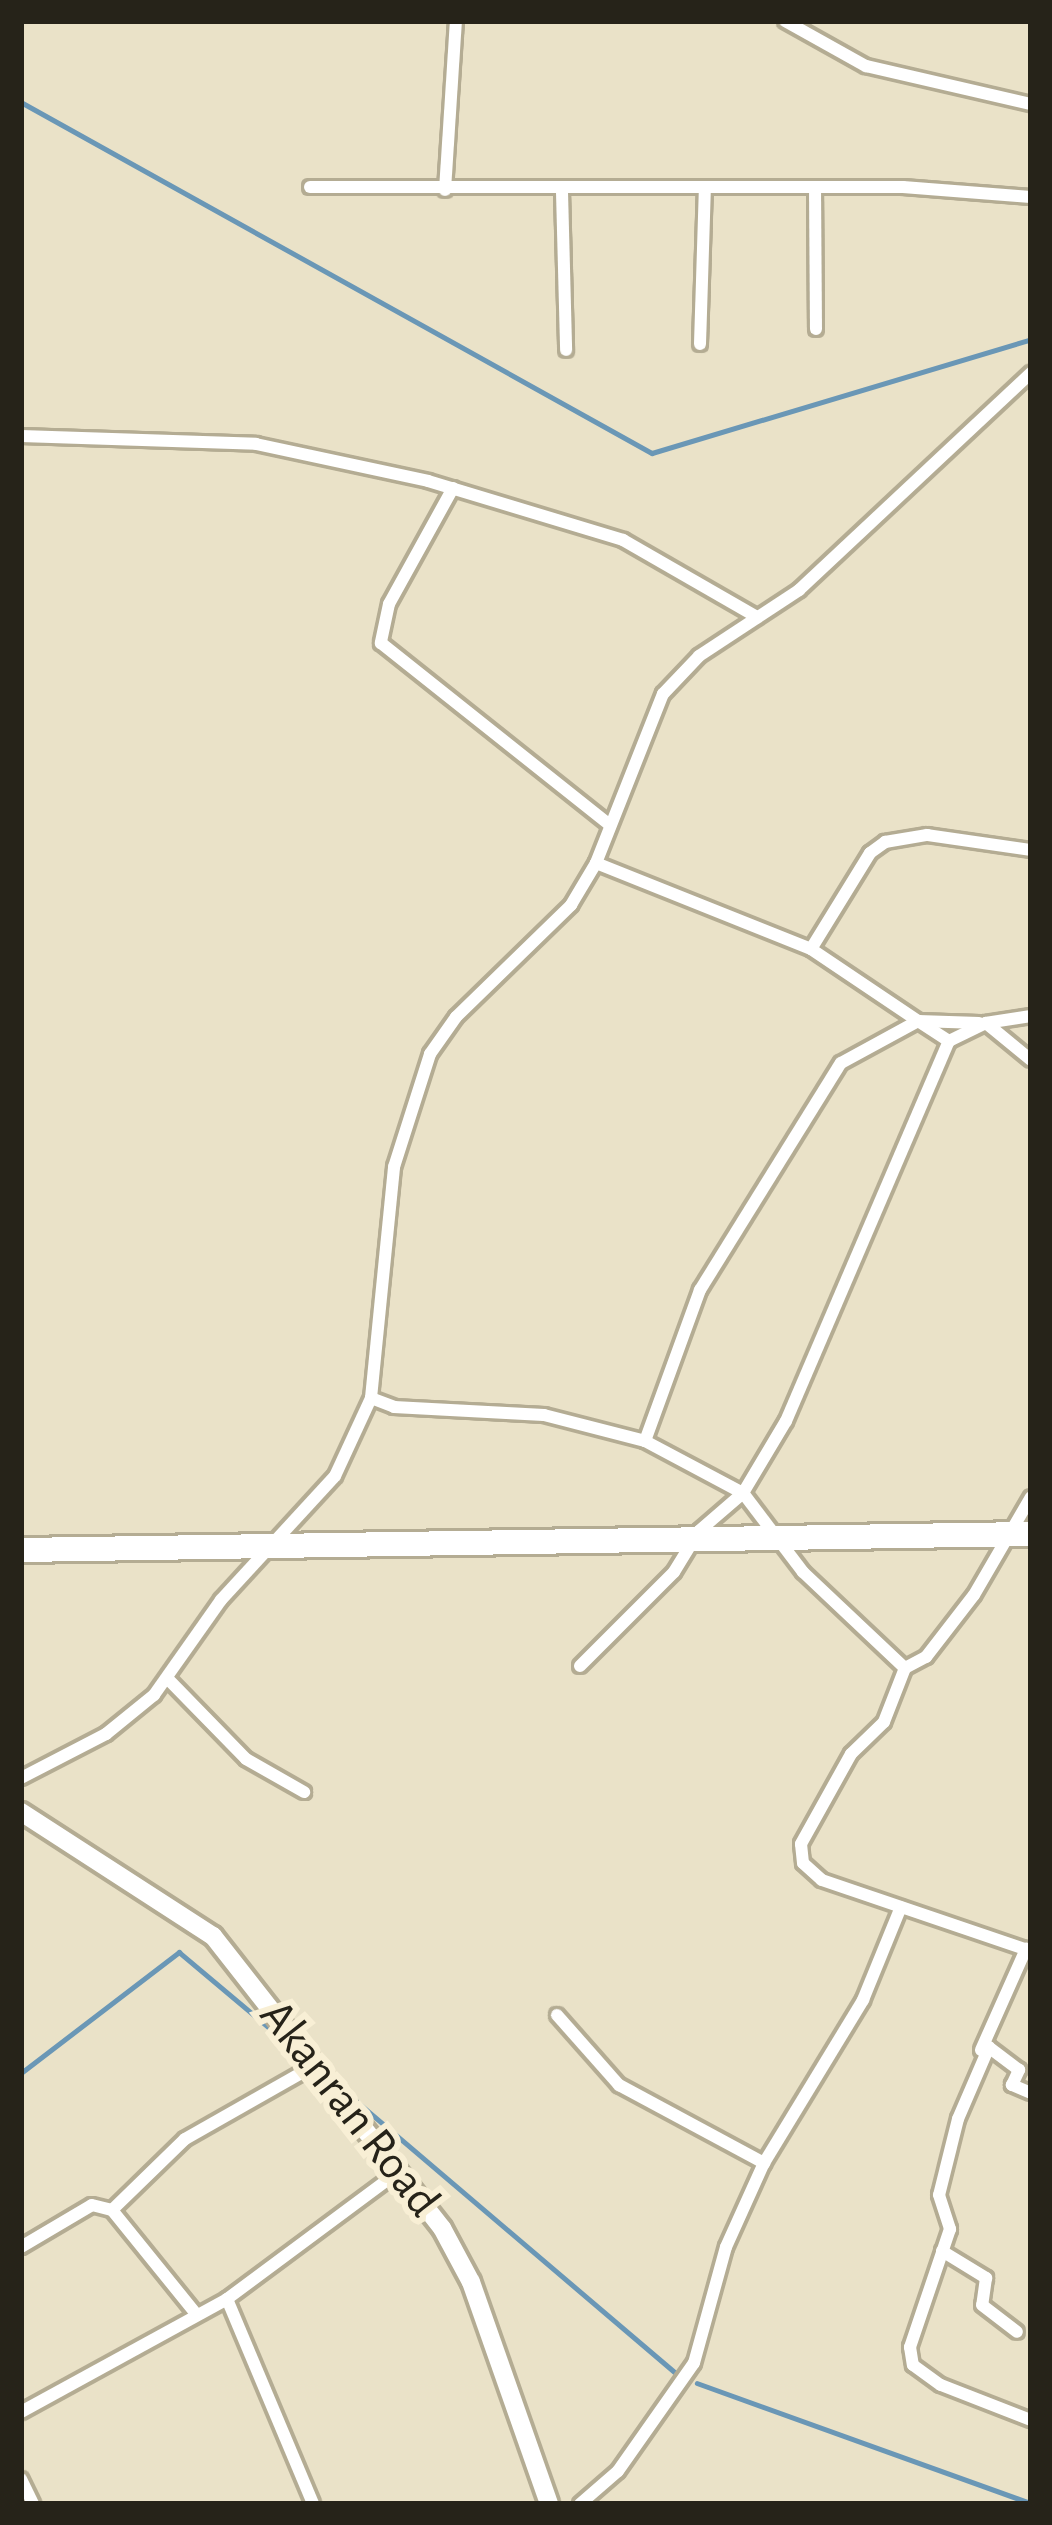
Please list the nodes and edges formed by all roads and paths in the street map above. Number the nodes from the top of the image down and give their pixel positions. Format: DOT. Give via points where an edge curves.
graph roads {
  1 [pos="785,21"];
  2 [pos="452,22"];
  3 [pos="808,28"];
  4 [pos="1031,104"];
  5 [pos="310,187"];
  6 [pos="815,188"];
  7 [pos="445,190"];
  8 [pos="705,190"];
  9 [pos="562,192"];
  10 [pos="1031,197"];
  11 [pos="816,329"];
  12 [pos="700,344"];
  13 [pos="566,350"];
  14 [pos="1029,381"];
  15 [pos="21,436"];
  16 [pos="453,488"];
  17 [pos="757,617"];
  18 [pos="610,825"];
  19 [pos="1031,850"];
  20 [pos="596,863"];
  21 [pos="811,949"];
  22 [pos="1031,1016"];
  23 [pos="918,1021"];
  24 [pos="986,1023"];
  25 [pos="949,1041"];
  26 [pos="1031,1060"];
  27 [pos="371,1398"];
  28 [pos="645,1441"];
  29 [pos="743,1493"];
  30 [pos="1031,1497"];
  31 [pos="1031,1534"];
  32 [pos="21,1550"];
  33 [pos="580,1666"];
  34 [pos="905,1668"];
  35 [pos="167,1678"];
  36 [pos="21,1778"];
  37 [pos="304,1792"];
  38 [pos="21,1812"];
  39 [pos="901,1907"];
  40 [pos="1028,1950"];
  41 [pos="557,2015"];
  42 [pos="981,2057"];
  43 [pos="315,2065"];
  44 [pos="1031,2093"];
  45 [pos="764,2163"];
  46 [pos="398,2172"];
  47 [pos="112,2210"];
  48 [pos="21,2247"];
  49 [pos="943,2251"];
  50 [pos="227,2299"];
  51 [pos="197,2315"];
  52 [pos="1017,2332"];
  53 [pos="21,2412"];
  54 [pos="1031,2420"];
  55 [pos="21,2479"];
  56 [pos="33,2504"];
  57 [pos="313,2504"];
  58 [pos="549,2504"];
  59 [pos="580,2504"];
  1 -- 3 [label="street"];
  2 -- 7 [label="street"];
  3 -- 4 [label="street" via="866,66"];
  5 -- 7 [label="street"];
  6 -- 8 [label="street"];
  6 -- 10 [label="street"];
  6 -- 11 [label="street"];
  7 -- 9 [label="street"];
  8 -- 9 [label="street"];
  8 -- 12 [label="street"];
  9 -- 13 [label="street"];
  14 -- 17 [label="street" via="800,590"];
  15 -- 16 [label="street" via="256,444"];
  16 -- 17 [label="street" via="623,540"];
  16 -- 18 [label="street" via="389,604 381,643"];
  17 -- 18 [label="street" via="699,656 662,694"];
  18 -- 20 [label="street"];
  19 -- 21 [label="street" via="927,835 885,842 870,853"];
  20 -- 21 [label="street"];
  20 -- 27 [label="street" via="547,934 456,1017 430,1054 394,1167"];
  21 -- 23 [label="street"];
  22 -- 24 [label="street"];
  23 -- 24 [label="street"];
  23 -- 25 [label="street"];
  23 -- 28 [label="street" via="851,1055 815,1097 700,1290"];
  24 -- 25 [label="street"];
  24 -- 26 [label="street"];
  25 -- 29 [label="street" via="786,1421"];
  27 -- 28 [label="street" via="394,1408 544,1415"];
  27 -- 35 [label="street" via="335,1476 221,1600"];
  28 -- 29 [label="street"];
  29 -- 33 [label="street" via="698,1532 674,1572"];
  29 -- 34 [label="street" via="803,1572"];
  30 -- 34 [label="street" via="974,1594 926,1658"];
  31 -- 32 [label="highway"];
  34 -- 39 [label="street" via="884,1722 851,1754 800,1855 817,1878"];
  35 -- 36 [label="street" via="106,1734"];
  35 -- 37 [label="street" via="246,1759"];
  38 -- 43 [label="main road, Akanran Road" via="213,1936"];
  39 -- 40 [label="street"];
  39 -- 45 [label="street" via="863,2000"];
  40 -- 42 [label="street"];
  41 -- 45 [label="street" via="619,2085"];
  42 -- 44 [label="street" via="988,2047 1007,2057 1019,2070 1012,2085"];
  42 -- 49 [label="street" via="939,2195 950,2229"];
  43 -- 46 [label="main road, Akanran Road"];
  43 -- 47 [label="street" via="185,2139"];
  45 -- 59 [label="street" via="714,2279 694,2363 618,2471"];
  46 -- 50 [label="street"];
  46 -- 58 [label="main road, Akanran Road" via="471,2282"];
  47 -- 48 [label="street" via="92,2205"];
  47 -- 51 [label="street"];
  49 -- 52 [label="street" via="986,2278 982,2305"];
  49 -- 54 [label="street" via="914,2326 913,2365 988,2408 1009,2406"];
  50 -- 51 [label="street"];
  50 -- 57 [label="street"];
  51 -- 53 [label="street"];
  55 -- 56 [label="street"];
}
